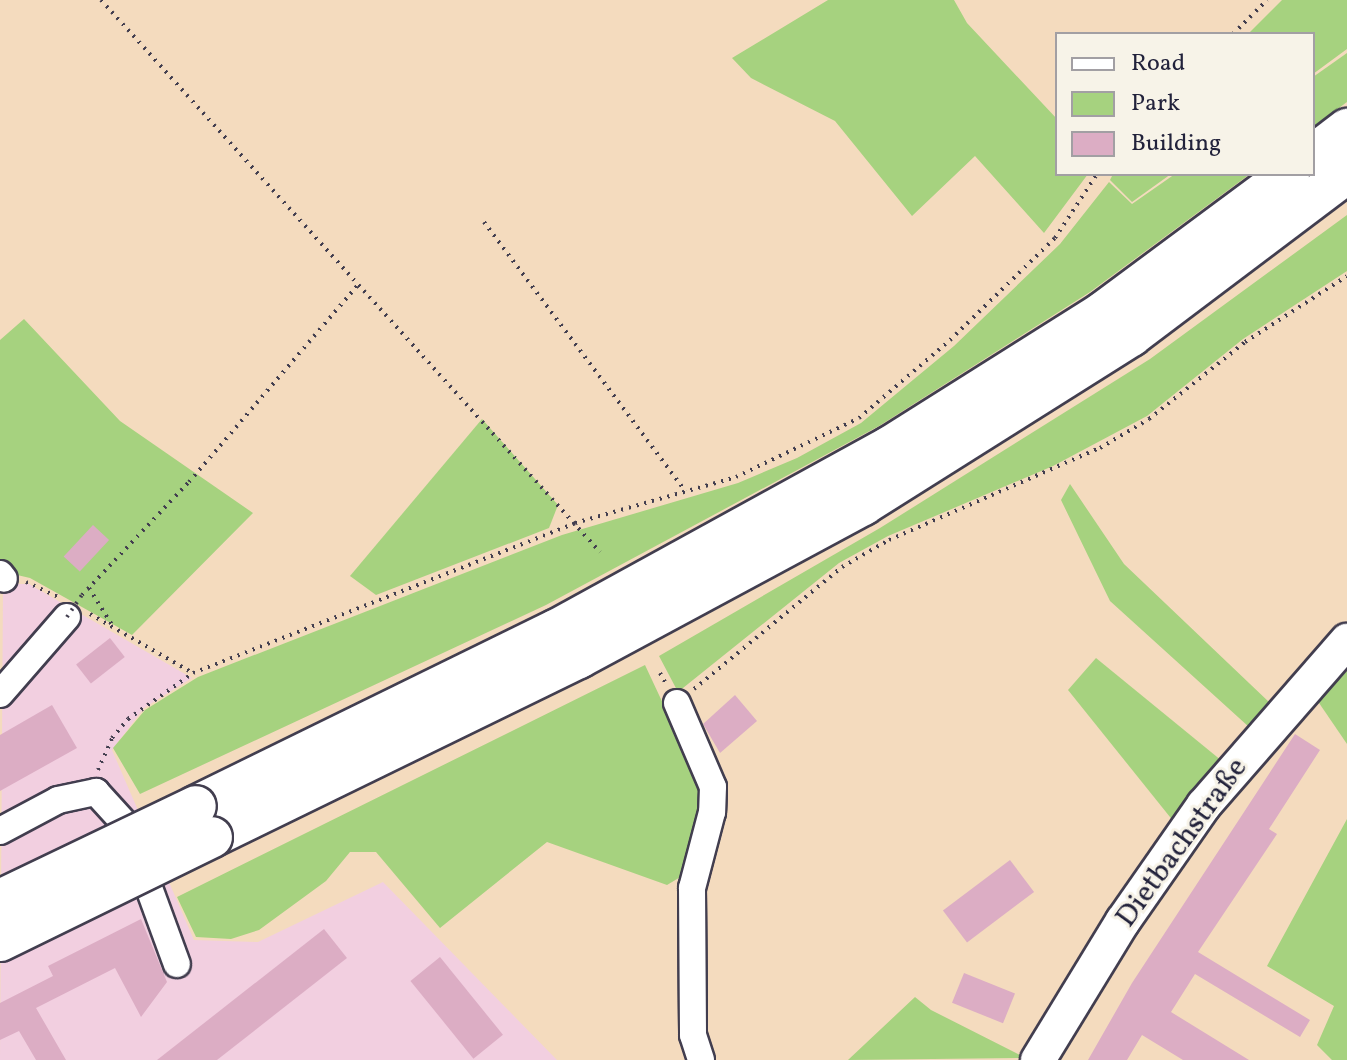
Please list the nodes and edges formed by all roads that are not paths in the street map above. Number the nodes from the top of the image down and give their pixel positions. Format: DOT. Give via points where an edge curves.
graph roads {
  1 [pos="1347,129"];
  2 [pos="1315,153"];
  3 [pos="1347,173"];
  4 [pos="1286,176"];
  5 [pos="67,617"];
  6 [pos="1347,641"];
  7 [pos="0,694"];
  8 [pos="677,703"];
  9 [pos="204,822"];
  10 [pos="0,831"];
  11 [pos="0,900"];
  12 [pos="0,941"];
  13 [pos="177,964"];
  14 [pos="701,1060"];
  15 [pos="1038,1060"];
  1 -- 2 [label="highway"];
  3 -- 9 [label="highway" via="1131,336 863,505 579,658"];
  4 -- 9 [label="highway" via="1103,312 889,447"];
  5 -- 7 [label="lane"];
  6 -- 15 [label="main road, Dietbachstraße" via="1204,805 1123,921"];
  8 -- 14 [label="lane" via="713,787 712,812 692,888 693,1035"];
  9 -- 11 [label="highway, bridge"];
  9 -- 12 [label="highway, bridge"];
  10 -- 13 [label="lane" via="58,800 96,792 126,825"];
}
